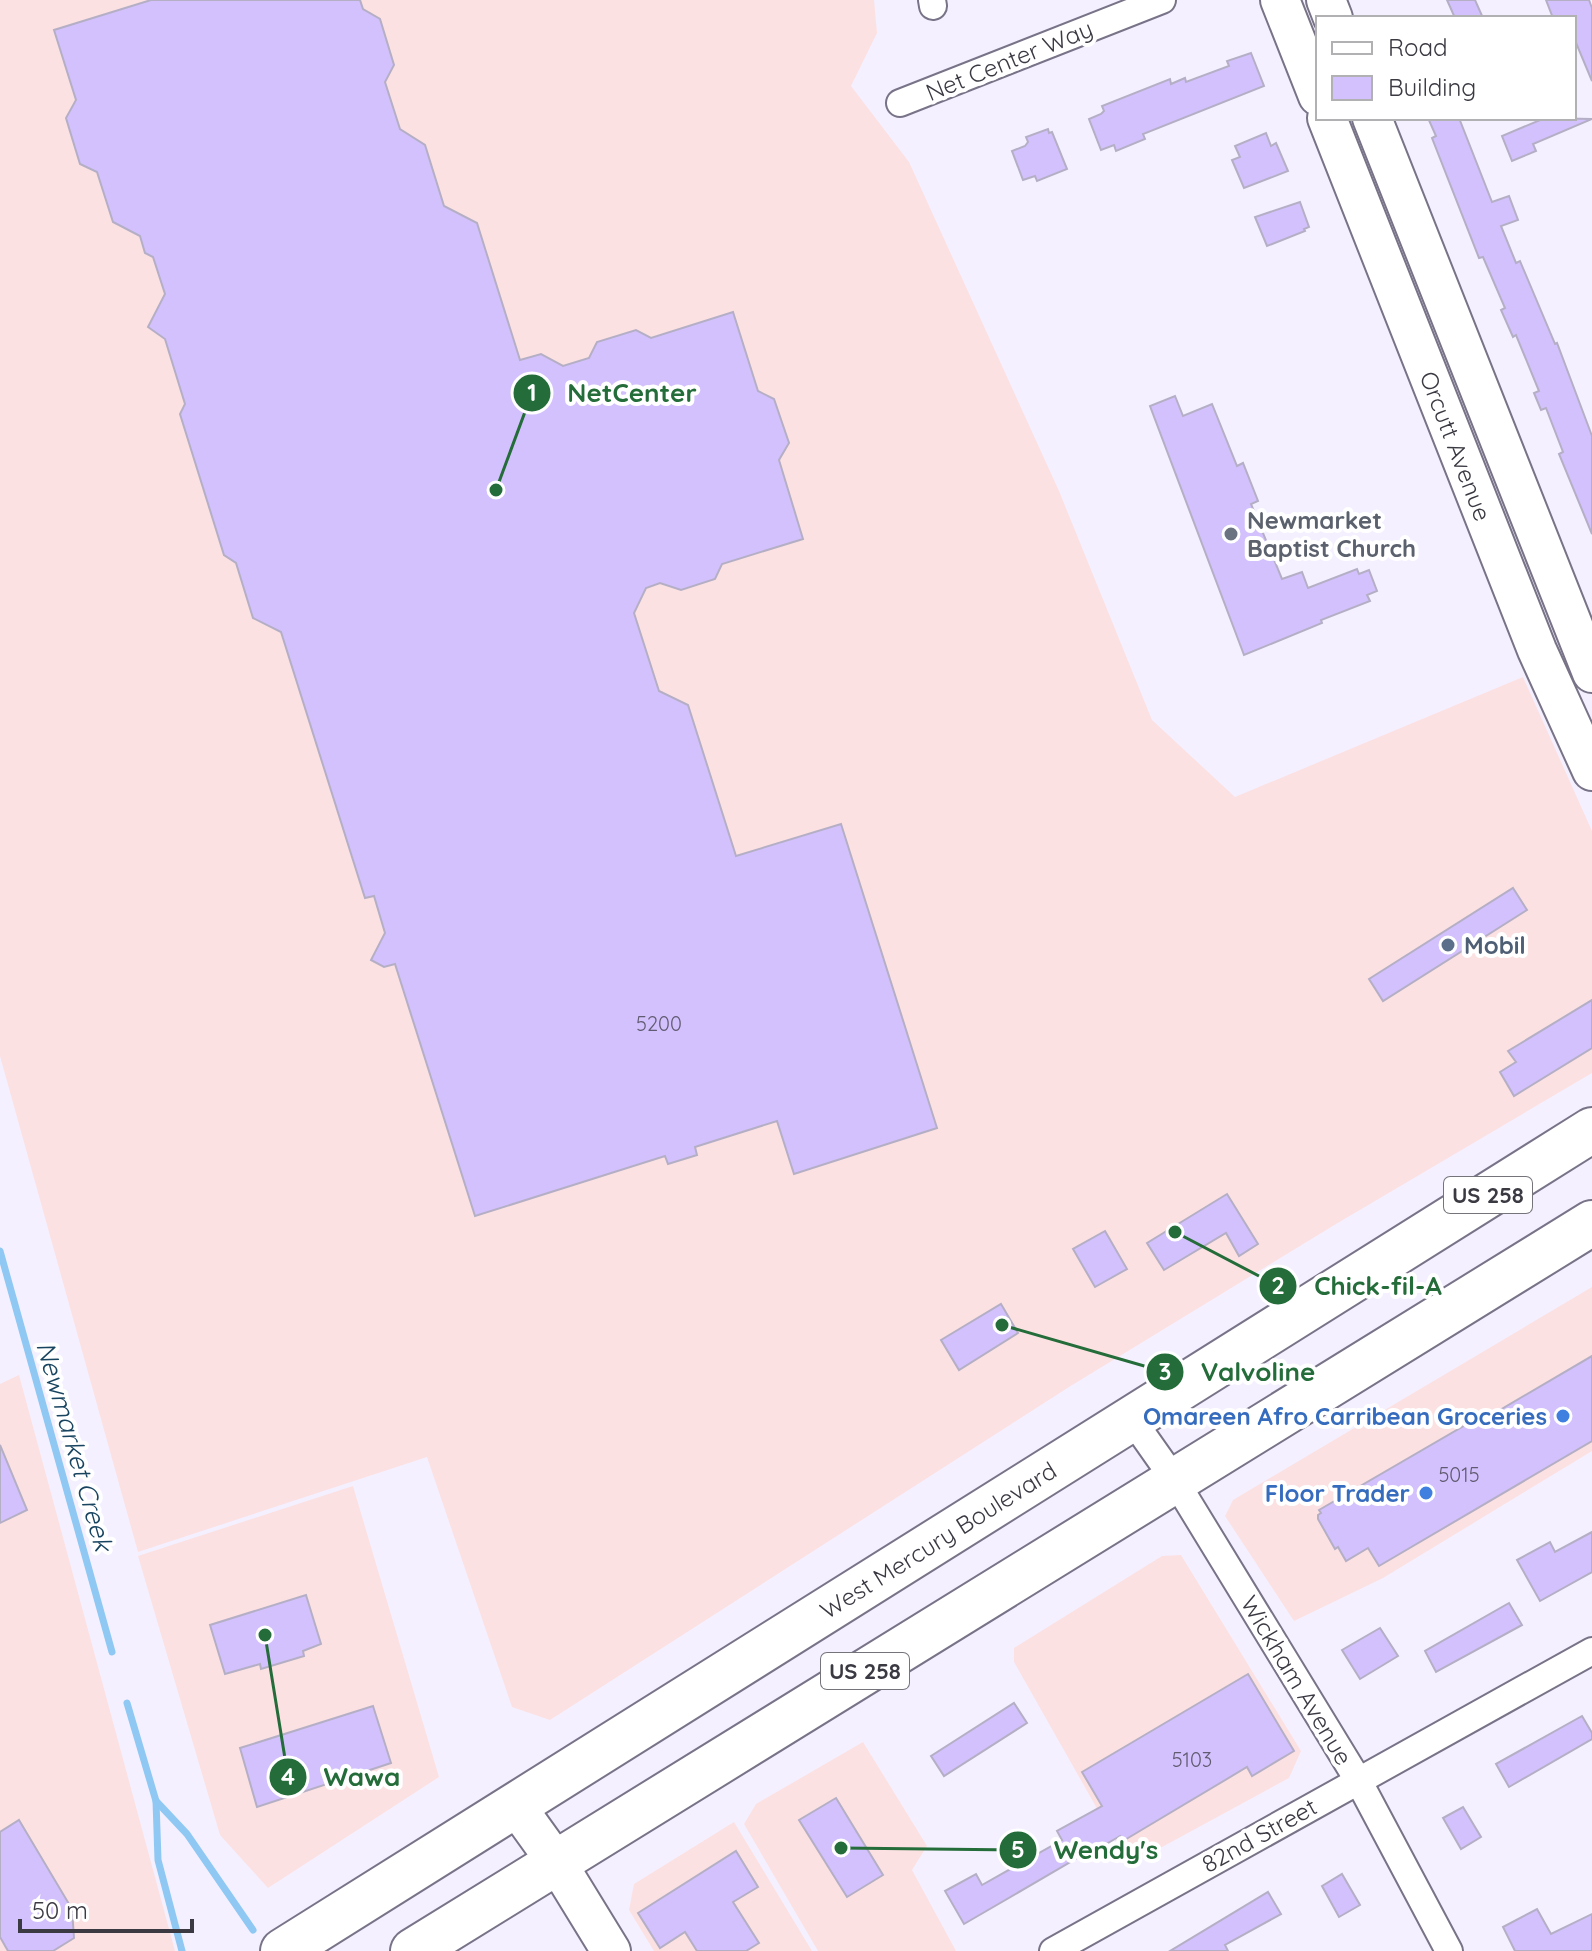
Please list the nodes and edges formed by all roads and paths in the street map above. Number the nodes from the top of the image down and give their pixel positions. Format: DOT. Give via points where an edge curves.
graph roads {
  1 [pos="1162,0"];
  2 [pos="1280,0"];
  3 [pos="1316,91"];
  4 [pos="900,103"];
  5 [pos="1328,120"];
  6 [pos="1373,120"];
  7 [pos="1500,557"];
  8 [pos="1586,659"];
  9 [pos="1592,771"];
  10 [pos="1592,1130"];
  11 [pos="1592,1223"];
  12 [pos="1131,1418"];
  13 [pos="1174,1479"];
  14 [pos="1592,1651"];
  15 [pos="1358,1780"];
  16 [pos="516,1806"];
  17 [pos="557,1863"];
  18 [pos="283,1951"];
  19 [pos="413,1951"];
  20 [pos="611,1951"];
  21 [pos="1053,1951"];
  22 [pos="1449,1951"];
  1 -- 4 [label="street, Net Center Way"];
  2 -- 3 [label="main road"];
  5 -- 7 [label="main road, Orcutt Avenue"];
  6 -- 8 [label="main road, Orcutt Avenue"];
  7 -- 8 [label="main road" via="1532,583 1559,642"];
  7 -- 9 [label="main road, Orcutt Avenue"];
  10 -- 12 [label="highway, West Mercury Boulevard / US 258"];
  11 -- 13 [label="highway, US 258"];
  12 -- 13 [label="street, Wickham Avenue"];
  12 -- 16 [label="highway, West Mercury Boulevard / US 258"];
  13 -- 15 [label="street, Wickham Avenue"];
  13 -- 17 [label="highway, US 258"];
  14 -- 15 [label="street, 82nd Street"];
  15 -- 21 [label="street, 82nd Street"];
  15 -- 22 [label="street, Wickham Avenue"];
  16 -- 17 [label="main road"];
  16 -- 18 [label="highway, West Mercury Boulevard / US 258"];
  17 -- 19 [label="highway, US 258"];
  17 -- 20 [label="main road"];
}
